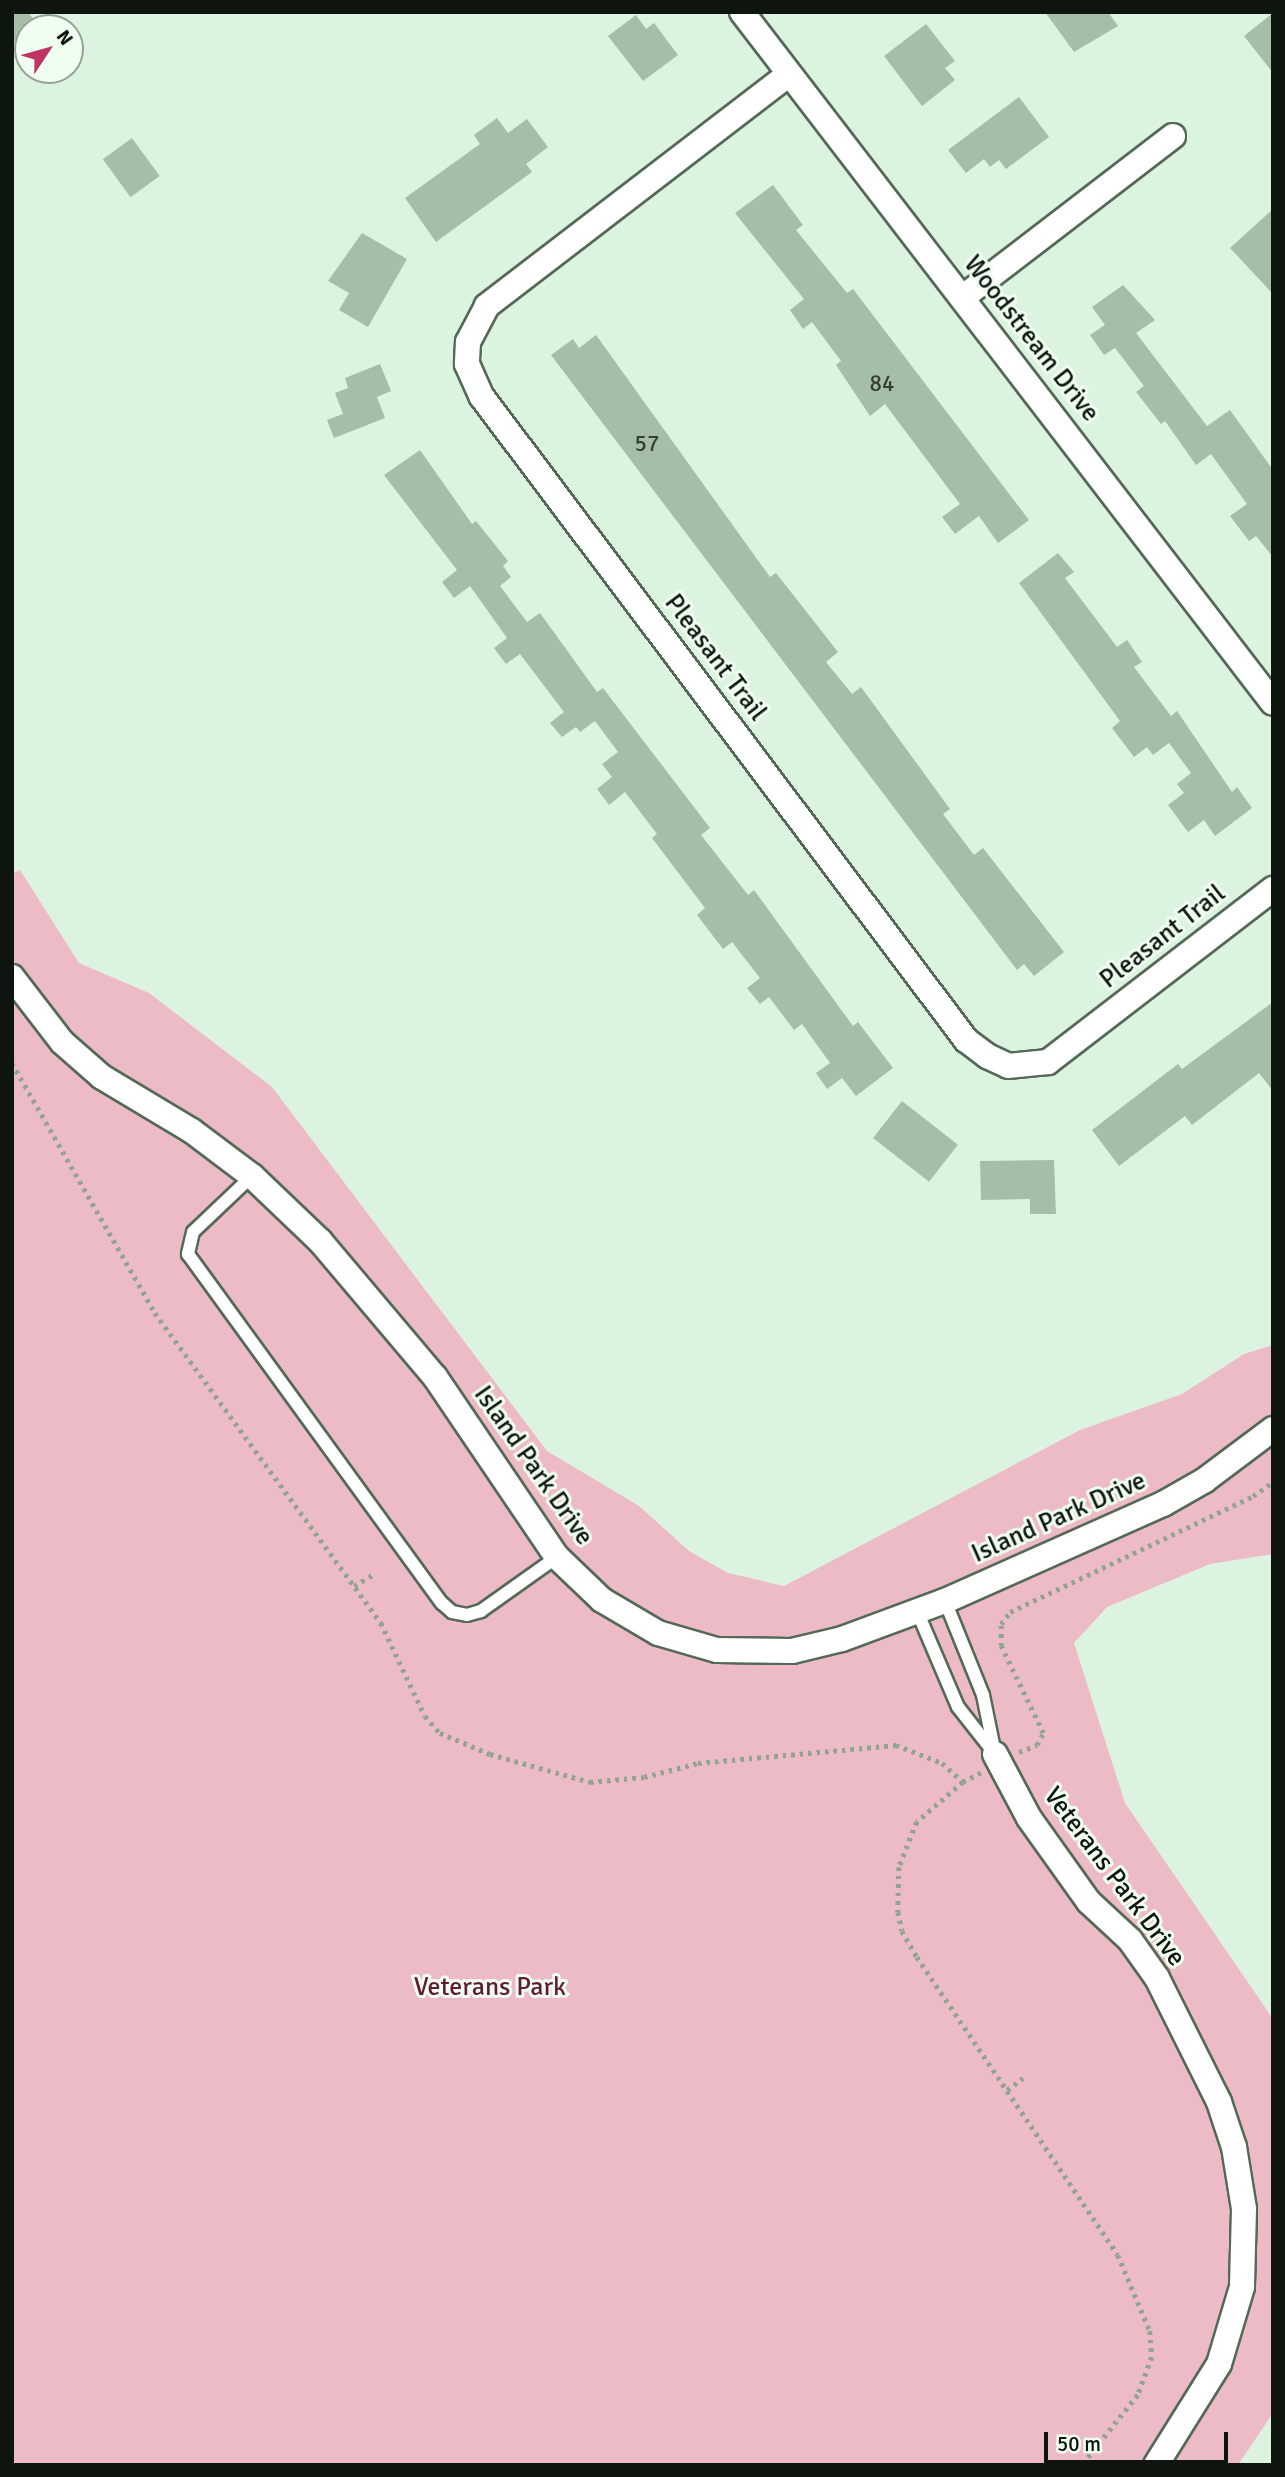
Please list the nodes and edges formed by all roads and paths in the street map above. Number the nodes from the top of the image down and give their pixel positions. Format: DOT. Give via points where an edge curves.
graph roads {
  1 [pos="742,12"];
  2 [pos="789,74"];
  3 [pos="1173,136"];
  4 [pos="961,298"];
  5 [pos="1273,703"];
  6 [pos="1273,889"];
  7 [pos="12,977"];
  8 [pos="12,1063"];
  9 [pos="252,1176"];
  10 [pos="1273,1429"];
  11 [pos="1273,1482"];
  12 [pos="557,1558"];
  13 [pos="372,1575"];
  14 [pos="354,1586"];
  15 [pos="945,1601"];
  16 [pos="917,1611"];
  17 [pos="997,1759"];
  18 [pos="963,1782"];
  19 [pos="1023,2078"];
  20 [pos="1007,2090"];
  21 [pos="1082,2465"];
  22 [pos="1156,2465"];
  1 -- 2 [label="street, Woodstream Drive"];
  2 -- 4 [label="street, Woodstream Drive"];
  2 -- 6 [label="street, Pleasant Trail" via="486,306 468,342 467,364 481,397 966,1040 987,1056 1008,1066 1048,1062"];
  3 -- 4 [label="street"];
  4 -- 5 [label="street, Woodstream Drive"];
  7 -- 9 [label="street, Island Park Drive" via="62,1042 102,1077 192,1131"];
  8 -- 14 [label="path" via="155,1313"];
  9 -- 12 [label="street, Island Park Drive" via="320,1241 435,1377"];
  9 -- 12 [label="lane" via="192,1232 188,1254 442,1603 452,1612 467,1615 481,1611"];
  10 -- 15 [label="street, Island Park Drive" via="1205,1480 1163,1504"];
  11 -- 17 [label="path" via="1253,1496 1010,1612 1001,1624 1001,1646 1042,1740"];
  12 -- 16 [label="street, Island Park Drive" via="602,1600 659,1633 717,1650 792,1651 842,1639"];
  13 -- 14 [label="path"];
  14 -- 18 [label="path" via="381,1623 425,1716 440,1732 490,1754 590,1782 612,1783 698,1763 896,1745 942,1763"];
  15 -- 16 [label="street, Island Park Drive"];
  15 -- 17 [label="lane, Veterans Park Drive" via="983,1695"];
  16 -- 17 [label="lane, Veterans Park Drive" via="958,1707"];
  17 -- 18 [label="path"];
  17 -- 22 [label="street, Veterans Park Drive" via="1029,1818 1089,1902 1130,1940 1157,1978 1219,2102 1234,2147 1244,2209 1242,2287 1219,2364 1182,2430"];
  18 -- 20 [label="path" via="918,1822 908,1841 899,1867 898,1912 902,1931 917,1957"];
  19 -- 20 [label="path"];
  20 -- 21 [label="path" via="1118,2255 1150,2331 1152,2357 1138,2395"];
}
